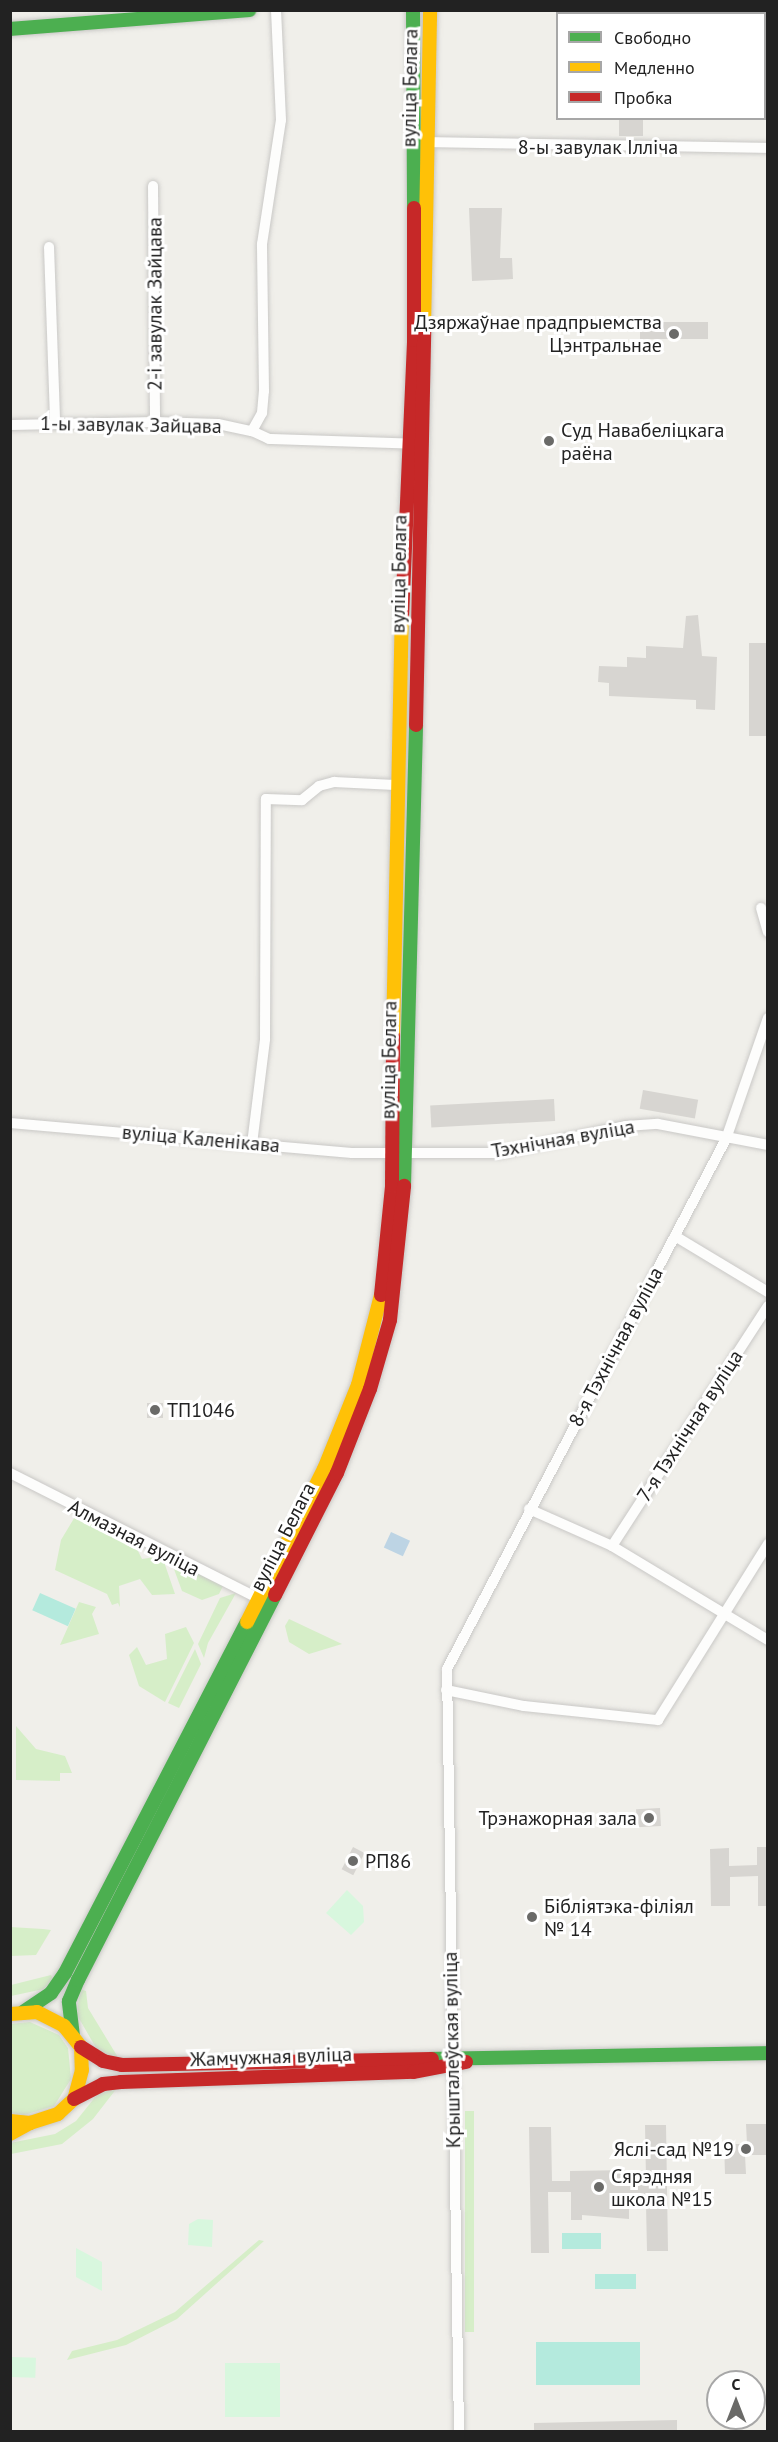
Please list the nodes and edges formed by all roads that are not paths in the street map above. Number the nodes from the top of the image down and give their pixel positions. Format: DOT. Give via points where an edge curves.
graph roads {
  1 [pos="249,10"];
  2 [pos="276,10"];
  3 [pos="413,10"];
  4 [pos="430,10"];
  5 [pos="10,29"];
  6 [pos="428,142"];
  7 [pos="768,148"];
  8 [pos="153,186"];
  9 [pos="49,247"];
  10 [pos="55,422"];
  11 [pos="155,422"];
  12 [pos="10,425"];
  13 [pos="252,431"];
  14 [pos="415,444"];
  15 [pos="395,785"];
  16 [pos="761,908"];
  17 [pos="768,932"];
  18 [pos="768,1018"];
  19 [pos="10,1123"];
  20 [pos="726,1138"];
  21 [pos="252,1144"];
  22 [pos="768,1145"];
  23 [pos="400,1154"];
  24 [pos="675,1236"];
  25 [pos="768,1292"];
  26 [pos="768,1306"];
  27 [pos="10,1473"];
  28 [pos="529,1509"];
  29 [pos="768,1544"];
  30 [pos="612,1546"];
  31 [pos="259,1599"];
  32 [pos="726,1616"];
  33 [pos="768,1640"];
  34 [pos="447,1669"];
  35 [pos="446,1689"];
  36 [pos="17,2013"];
  37 [pos="77,2042"];
  38 [pos="768,2053"];
  39 [pos="452,2062"];
  40 [pos="74,2099"];
  41 [pos="10,2121"];
  42 [pos="30,2124"];
  43 [pos="10,2134"];
  44 [pos="459,2432"];
  1 -- 5 [label="street"];
  2 -- 13 [label="street" via="281,120 261,244 264,391 261,413"];
  3 -- 14 [label="street, вуліца Белага"];
  4 -- 6 [label="street, вуліца Белага"];
  6 -- 7 [label="street, 8-ы завулак Ілліча"];
  6 -- 14 [label="street, вуліца Белага"];
  8 -- 11 [label="street, 2-і завулак Зайцава"];
  9 -- 10 [label="street"];
  10 -- 11 [label="street, 1-ы завулак Зайцава"];
  10 -- 12 [label="street, 1-ы завулак Зайцава"];
  11 -- 13 [label="street, 1-ы завулак Зайцава" via="218,424"];
  13 -- 14 [label="street, 1-ы завулак Зайцава" via="269,440"];
  14 -- 15 [label="street, вуліца Белага"];
  14 -- 23 [label="street, вуліца Белага"];
  15 -- 21 [label="street" via="334,782 319,786 303,800 266,799 265,1039"];
  15 -- 23 [label="street, вуліца Белага"];
  16 -- 17 [label="street"];
  18 -- 20 [label="street, 8-я Тэхнічная вуліца"];
  19 -- 21 [label="street, вуліца Каленікава"];
  20 -- 22 [label="street, Тэхнічная вуліца"];
  20 -- 23 [label="street, Тэхнічная вуліца" via="658,1124 626,1126 500,1153"];
  20 -- 24 [label="street, 8-я Тэхнічная вуліца"];
  21 -- 23 [label="street, вуліца Каленікава"];
  23 -- 31 [label="street, вуліца Белага" via="380,1302 358,1385 324,1469"];
  23 -- 37 [label="street, вуліца Белага" via="397,1279 370,1389 333,1482 78,1980 69,2001"];
  24 -- 25 [label="street"];
  24 -- 28 [label="street, 8-я Тэхнічная вуліца"];
  26 -- 30 [label="street, 7-я Тэхнічная вуліца"];
  27 -- 31 [label="street, Алмазная вуліца"];
  28 -- 30 [label="street"];
  28 -- 34 [label="street, 8-я Тэхнічная вуліца"];
  29 -- 32 [label="street"];
  30 -- 32 [label="street"];
  31 -- 36 [label="street, вуліца Белага" via="65,1973 51,1993"];
  32 -- 33 [label="street"];
  32 -- 35 [label="street" via="658,1720 524,1706"];
  34 -- 35 [label="street, Крышталеўская вуліца"];
  35 -- 39 [label="street, Крышталеўская вуліца"];
  36 -- 37 [label="street, Жамчужная вуліца" via="46,2015"];
  37 -- 39 [label="street, Жамчужная вуліца" via="103,2061 122,2065"];
  37 -- 40 [label="street, вуліца Белага" via="81,2079"];
  38 -- 39 [label="street, Жамчужная вуліца"];
  39 -- 40 [label="street, Жамчужная вуліца" via="121,2082 103,2084"];
  39 -- 44 [label="street, Крышталеўская вуліца"];
  40 -- 42 [label="street, Жамчужная вуліца" via="50,2118"];
  41 -- 42 [label="street"];
  42 -- 43 [label="street"];
}
